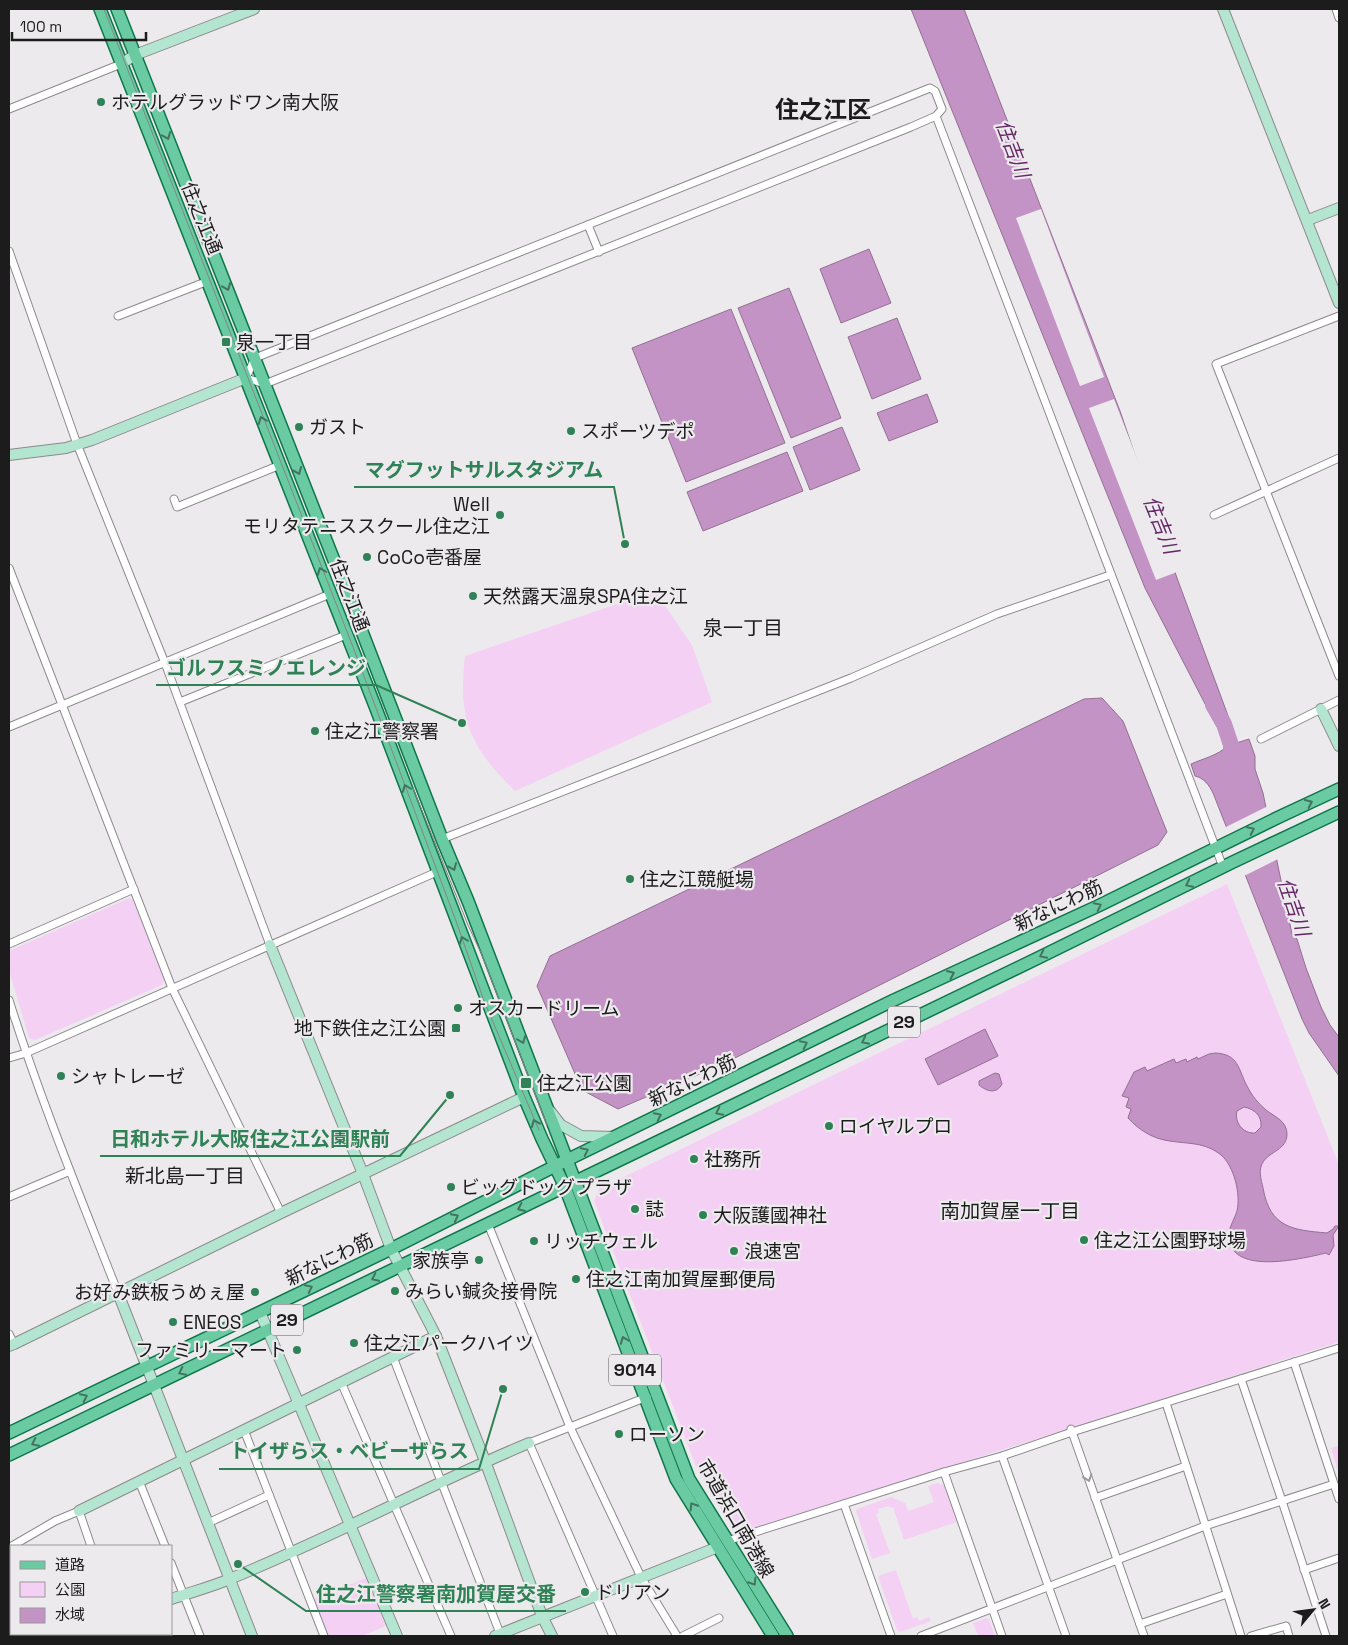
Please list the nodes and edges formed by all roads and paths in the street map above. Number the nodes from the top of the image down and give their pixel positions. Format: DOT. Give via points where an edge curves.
graph roads {
  1 [pos="100,9"];
  2 [pos="117,9"];
  3 [pos="254,9"];
  4 [pos="1223,9"];
  5 [pos="1336,9"];
  6 [pos="1339,18"];
  7 [pos="135,55"];
  8 [pos="121,64"];
  9 [pos="9,109"];
  10 [pos="936,116"];
  11 [pos="1339,208"];
  12 [pos="1308,220"];
  13 [pos="588,225"];
  14 [pos="9,251"];
  15 [pos="598,252"];
  16 [pos="208,281"];
  17 [pos="1339,303"];
  18 [pos="118,316"];
  19 [pos="1339,316"];
  20 [pos="255,358"];
  21 [pos="246,378"];
  22 [pos="265,384"];
  23 [pos="77,444"];
  24 [pos="9,456"];
  25 [pos="1339,458"];
  26 [pos="280,465"];
  27 [pos="1266,491"];
  28 [pos="174,499"];
  29 [pos="1214,515"];
  30 [pos="9,568"];
  31 [pos="1110,575"];
  32 [pos="330,594"];
  33 [pos="346,635"];
  34 [pos="165,663"];
  35 [pos="1339,676"];
  36 [pos="1339,700"];
  37 [pos="180,702"];
  38 [pos="61,704"];
  39 [pos="1321,709"];
  40 [pos="9,727"];
  41 [pos="1260,739"];
  42 [pos="1339,746"];
  43 [pos="1339,789"];
  44 [pos="1339,812"];
  45 [pos="442,839"];
  46 [pos="1220,846"];
  47 [pos="1228,864"];
  48 [pos="439,871"];
  49 [pos="134,889"];
  50 [pos="9,944"];
  51 [pos="270,944"];
  52 [pos="172,988"];
  53 [pos="9,1000"];
  54 [pos="26,1053"];
  55 [pos="9,1058"];
  56 [pos="524,1097"];
  57 [pos="547,1108"];
  58 [pos="614,1137"];
  59 [pos="567,1160"];
  60 [pos="556,1167"];
  61 [pos="70,1171"];
  62 [pos="363,1174"];
  63 [pos="570,1184"];
  64 [pos="9,1197"];
  65 [pos="281,1213"];
  66 [pos="488,1224"];
  67 [pos="391,1249"];
  68 [pos="400,1267"];
  69 [pos="118,1293"];
  70 [pos="260,1312"];
  71 [pos="268,1329"];
  72 [pos="9,1334"];
  73 [pos="436,1336"];
  74 [pos="11,1345"];
  75 [pos="1339,1348"];
  76 [pos="393,1357"];
  77 [pos="1294,1362"];
  78 [pos="148,1367"];
  79 [pos="1241,1380"];
  80 [pos="341,1382"];
  81 [pos="154,1385"];
  82 [pos="651,1395"];
  83 [pos="299,1403"];
  84 [pos="1166,1403"];
  85 [pos="570,1427"];
  86 [pos="244,1430"];
  87 [pos="1072,1430"];
  88 [pos="9,1434"];
  89 [pos="529,1443"];
  90 [pos="9,1455"];
  91 [pos="1002,1456"];
  92 [pos="184,1459"];
  93 [pos="485,1462"];
  94 [pos="1186,1466"];
  95 [pos="944,1472"];
  96 [pos="139,1481"];
  97 [pos="441,1482"];
  98 [pos="1334,1484"];
  99 [pos="269,1495"];
  100 [pos="1095,1498"];
  101 [pos="1339,1499"];
  102 [pos="1282,1501"];
  103 [pos="394,1504"];
  104 [pos="844,1504"];
  105 [pos="79,1510"];
  106 [pos="208,1523"];
  107 [pos="351,1525"];
  108 [pos="1205,1526"];
  109 [pos="723,1544"];
  110 [pos="14,1545"];
  111 [pos="90,1545"];
  112 [pos="165,1545"];
  113 [pos="291,1553"];
  114 [pos="1339,1558"];
  115 [pos="1117,1560"];
  116 [pos="172,1565"];
  117 [pos="1304,1570"];
  118 [pos="641,1577"];
  119 [pos="230,1579"];
  120 [pos="1049,1586"];
  121 [pos="1227,1594"];
  122 [pos="184,1595"];
  123 [pos="596,1596"];
  124 [pos="172,1599"];
  125 [pos="992,1609"];
  126 [pos="542,1616"];
  127 [pos="719,1618"];
  128 [pos="1140,1624"];
  129 [pos="499,1635"];
  130 [pos="200,1636"];
  131 [pos="252,1636"];
  132 [pos="324,1636"];
  133 [pos="397,1636"];
  134 [pos="451,1636"];
  135 [pos="552,1636"];
  136 [pos="613,1636"];
  137 [pos="677,1636"];
  138 [pos="683,1636"];
  139 [pos="773,1636"];
  140 [pos="787,1636"];
  141 [pos="891,1636"];
  142 [pos="921,1636"];
  143 [pos="1002,1636"];
  144 [pos="1066,1636"];
  145 [pos="1144,1636"];
  146 [pos="1241,1636"];
  147 [pos="1251,1636"];
  148 [pos="1289,1636"];
  149 [pos="1326,1636"];
  1 -- 8 [label="main road, 住之江通"];
  2 -- 7 [label="main road, 住之江通"];
  3 -- 7 [label="street"];
  4 -- 12 [label="street"];
  5 -- 6 [label="street"];
  7 -- 8 [label="street"];
  7 -- 20 [label="main road, 住之江通, one-way"];
  8 -- 9 [label="street"];
  8 -- 16 [label="main road, 住之江通"];
  10 -- 13 [label="street" via="942,109 935,91 930,88"];
  10 -- 15 [label="street"];
  10 -- 31 [label="street"];
  11 -- 12 [label="street"];
  12 -- 17 [label="street"];
  13 -- 15 [label="street"];
  13 -- 20 [label="street"];
  14 -- 23 [label="street"];
  15 -- 22 [label="street"];
  16 -- 18 [label="street"];
  16 -- 21 [label="main road, 住之江通"];
  19 -- 27 [label="street" via="1216,364"];
  20 -- 21 [label="street"];
  20 -- 22 [label="main road, 住之江通"];
  21 -- 22 [label="street"];
  21 -- 23 [label="street"];
  26 -- 21 [label="main road, 住之江通, one-way"];
  22 -- 45 [label="main road, 住之江通, one-way"];
  23 -- 24 [label="street"];
  23 -- 34 [label="street"];
  25 -- 27 [label="street"];
  26 -- 28 [label="street" via="177,507"];
  32 -- 26 [label="main road, 住之江通, one-way"];
  27 -- 29 [label="street"];
  27 -- 35 [label="street"];
  30 -- 38 [label="street"];
  31 -- 45 [label="street" via="997,614 842,682"];
  31 -- 46 [label="street"];
  32 -- 33 [label="main road, 住之江通"];
  32 -- 34 [label="street"];
  33 -- 37 [label="street"];
  48 -- 33 [label="main road, 住之江通, one-way"];
  34 -- 37 [label="street"];
  34 -- 38 [label="street"];
  36 -- 39 [label="street"];
  37 -- 51 [label="street"];
  38 -- 40 [label="street"];
  38 -- 49 [label="street"];
  39 -- 41 [label="street"];
  39 -- 42 [label="street"];
  46 -- 43 [label="main road, 新なにわ筋 / 29, one-way"];
  44 -- 47 [label="main road, 新なにわ筋 / 29"];
  45 -- 57 [label="main road, 住之江通, one-way"];
  46 -- 47 [label="street"];
  58 -- 46 [label="main road, 新なにわ筋 / 29, one-way"];
  47 -- 63 [label="main road, 新なにわ筋 / 29, one-way"];
  48 -- 51 [label="street"];
  56 -- 48 [label="main road, 住之江通, one-way"];
  49 -- 50 [label="street"];
  49 -- 52 [label="street"];
  51 -- 52 [label="street"];
  51 -- 62 [label="street"];
  52 -- 54 [label="street"];
  52 -- 65 [label="street"];
  53 -- 54 [label="street"];
  54 -- 55 [label="street"];
  54 -- 61 [label="street"];
  60 -- 56 [label="main road, 住之江通, one-way"];
  56 -- 62 [label="street"];
  57 -- 58 [label="street" via="562,1125 580,1136"];
  57 -- 59 [label="main road, 住之江通"];
  59 -- 58 [label="main road, 新なにわ筋 / 29, one-way"];
  59 -- 60 [label="main road, 新なにわ筋 / 29"];
  59 -- 63 [label="main road, 市道浜口南港線 / 9014"];
  60 -- 63 [label="main road, 市道浜口南港線 / 9014"];
  67 -- 60 [label="main road, 新なにわ筋 / 29, one-way"];
  61 -- 64 [label="street"];
  61 -- 69 [label="street"];
  62 -- 65 [label="street"];
  62 -- 67 [label="street"];
  63 -- 66 [label="main road, 新なにわ筋 / 29, one-way"];
  63 -- 82 [label="main road, 市道浜口南港線 / 9014"];
  65 -- 69 [label="street"];
  66 -- 68 [label="main road, 新なにわ筋 / 29"];
  66 -- 85 [label="street"];
  67 -- 68 [label="street"];
  70 -- 67 [label="main road, 新なにわ筋 / 29, one-way"];
  68 -- 71 [label="main road, 新なにわ筋 / 29, one-way"];
  68 -- 73 [label="street"];
  69 -- 74 [label="street"];
  69 -- 78 [label="street"];
  70 -- 71 [label="street"];
  70 -- 78 [label="main road, 新なにわ筋 / 29"];
  71 -- 81 [label="main road, 新なにわ筋 / 29, one-way"];
  71 -- 83 [label="street"];
  72 -- 74 [label="street"];
  73 -- 76 [label="street"];
  73 -- 93 [label="street"];
  75 -- 77 [label="street"];
  76 -- 80 [label="street"];
  76 -- 97 [label="street"];
  77 -- 79 [label="street"];
  77 -- 98 [label="street"];
  78 -- 81 [label="street"];
  88 -- 78 [label="main road, 新なにわ筋 / 29, one-way"];
  79 -- 84 [label="street"];
  79 -- 102 [label="street"];
  80 -- 83 [label="street"];
  80 -- 103 [label="street"];
  81 -- 90 [label="main road, 新なにわ筋 / 29, one-way"];
  81 -- 92 [label="street"];
  82 -- 85 [label="street"];
  82 -- 109 [label="main road, 市道浜口南港線 / 9014"];
  83 -- 86 [label="street"];
  83 -- 107 [label="street"];
  84 -- 87 [label="street"];
  84 -- 94 [label="street"];
  85 -- 89 [label="street"];
  85 -- 118 [label="street"];
  86 -- 92 [label="street"];
  86 -- 99 [label="street"];
  87 -- 91 [label="street"];
  87 -- 100 [label="street, one-way"];
  89 -- 93 [label="street"];
  89 -- 123 [label="street"];
  91 -- 95 [label="street"];
  91 -- 120 [label="street"];
  92 -- 96 [label="street"];
  92 -- 106 [label="street"];
  93 -- 97 [label="street"];
  93 -- 126 [label="street"];
  94 -- 100 [label="street"];
  94 -- 108 [label="street"];
  95 -- 104 [label="street"];
  95 -- 125 [label="street"];
  96 -- 105 [label="street"];
  96 -- 112 [label="street"];
  97 -- 103 [label="street"];
  97 -- 129 [label="street"];
  98 -- 101 [label="street"];
  98 -- 102 [label="street"];
  99 -- 106 [label="street"];
  99 -- 113 [label="street"];
  100 -- 115 [label="street"];
  102 -- 108 [label="street"];
  102 -- 117 [label="street"];
  103 -- 107 [label="street"];
  103 -- 134 [label="street"];
  104 -- 109 [label="street"];
  104 -- 141 [label="street"];
  105 -- 110 [label="street"];
  105 -- 111 [label="street"];
  106 -- 119 [label="street"];
  107 -- 113 [label="street"];
  107 -- 133 [label="street"];
  108 -- 115 [label="street"];
  108 -- 121 [label="street"];
  109 -- 118 [label="street"];
  109 -- 139 [label="main road, 市道浜口南港線 / 9014"];
  109 -- 140 [label="main road, 市道浜口南港線 / 9014, one-way"];
  113 -- 119 [label="street"];
  113 -- 132 [label="street"];
  114 -- 117 [label="street"];
  115 -- 120 [label="street"];
  115 -- 128 [label="street"];
  116 -- 122 [label="street"];
  117 -- 149 [label="street"];
  118 -- 123 [label="street"];
  118 -- 137 [label="street"];
  119 -- 122 [label="street"];
  119 -- 131 [label="street"];
  120 -- 125 [label="street"];
  120 -- 144 [label="street"];
  121 -- 128 [label="street"];
  121 -- 146 [label="street"];
  122 -- 124 [label="street"];
  122 -- 130 [label="street"];
  123 -- 126 [label="street"];
  123 -- 136 [label="street"];
  125 -- 142 [label="street"];
  125 -- 143 [label="street"];
  126 -- 129 [label="street"];
  126 -- 135 [label="street"];
  127 -- 138 [label="street"];
  128 -- 145 [label="street"];
  147 -- 148 [label="street" via="1286,1626"];
}
